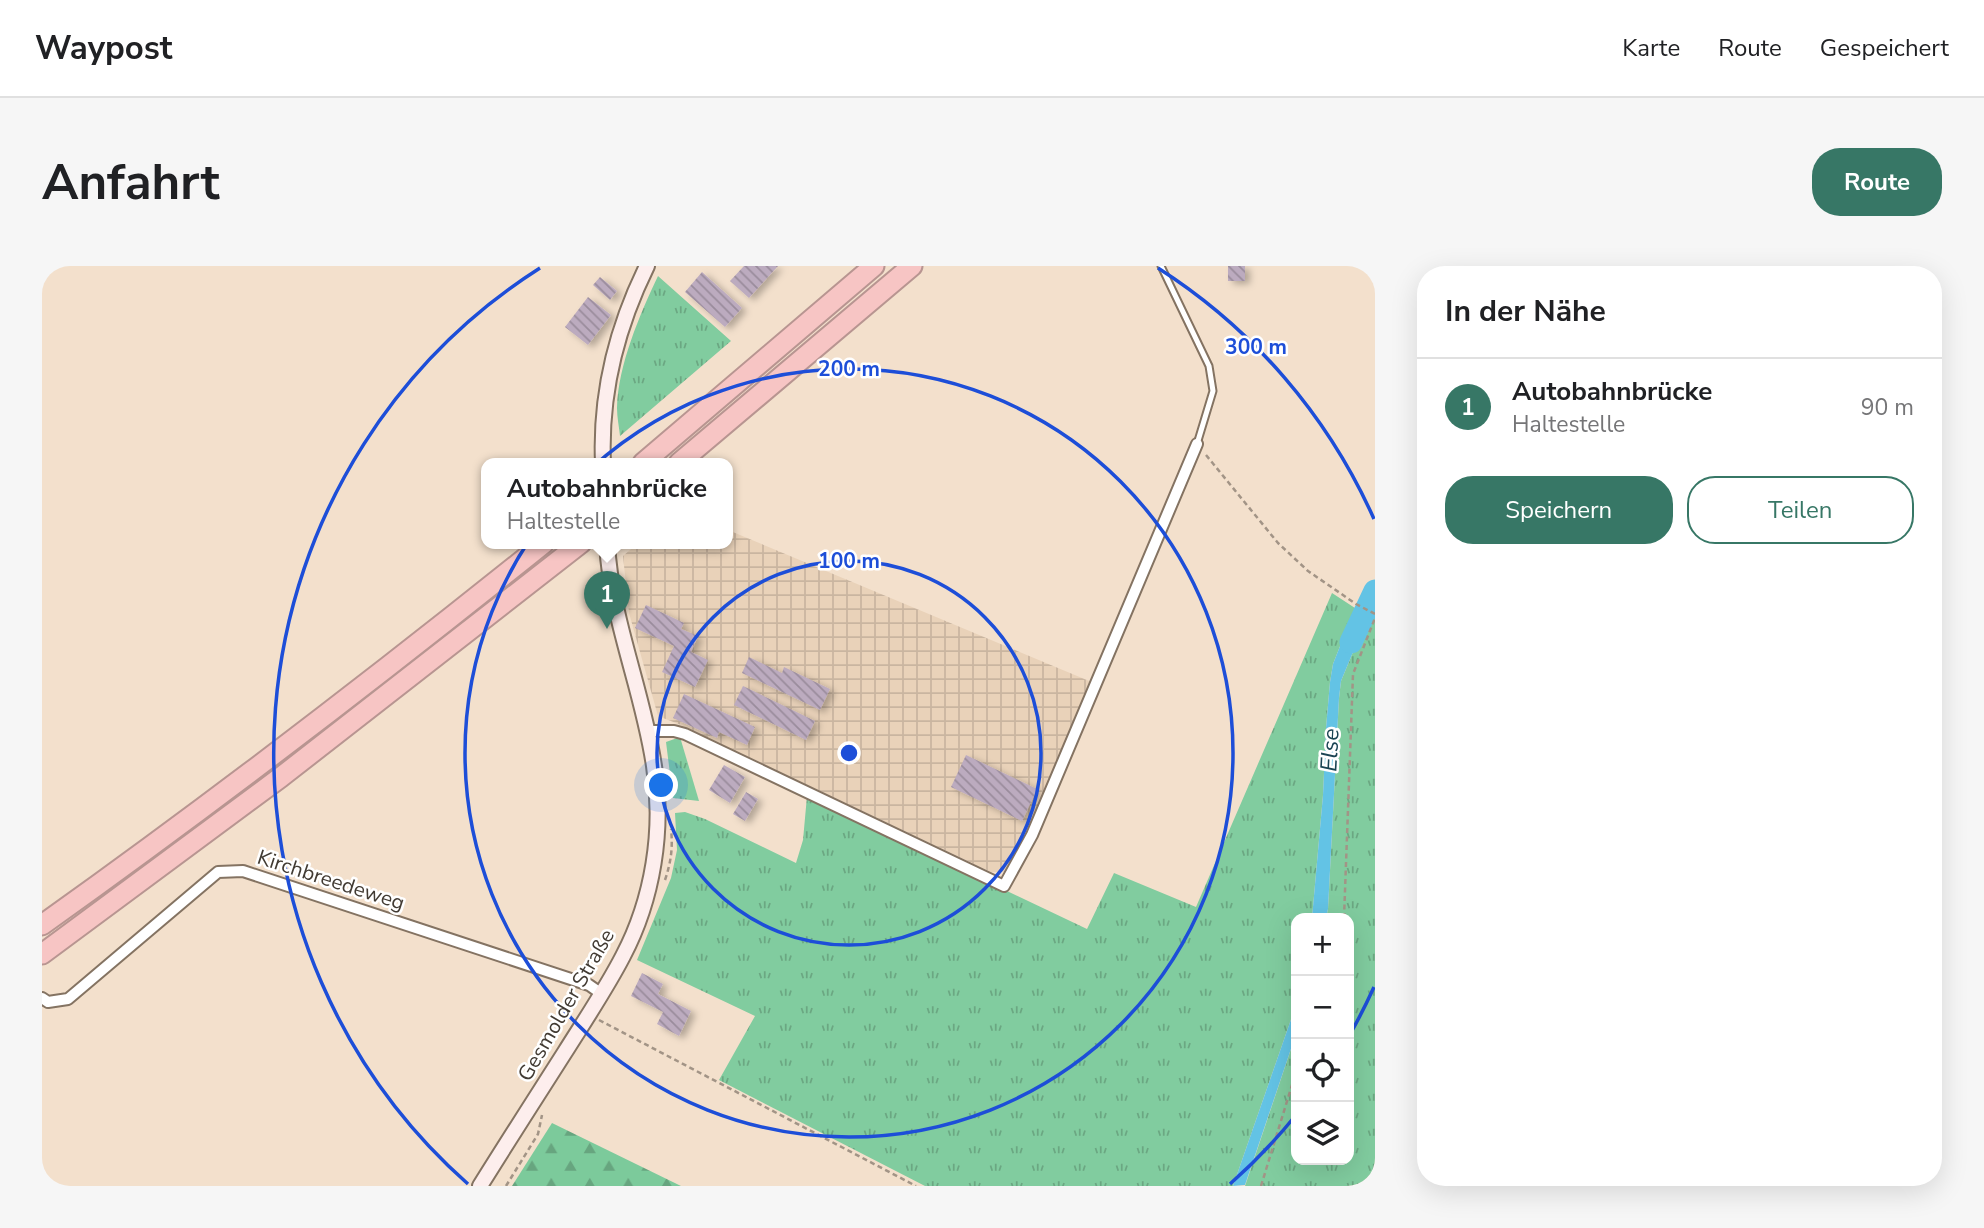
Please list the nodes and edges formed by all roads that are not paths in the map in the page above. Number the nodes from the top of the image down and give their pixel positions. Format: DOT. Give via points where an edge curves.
graph roads {
  1 [pos="647,266"];
  2 [pos="874,266"];
  3 [pos="912,266"];
  4 [pos="1161,266"];
  5 [pos="1197,444"];
  6 [pos="603,458"];
  7 [pos="649,458"];
  8 [pos="684,458"];
  9 [pos="537,549"];
  10 [pos="574,549"];
  11 [pos="608,549"];
  12 [pos="648,731"];
  13 [pos="42,925"];
  14 [pos="42,954"];
  15 [pos="602,994"];
  16 [pos="42,998"];
  17 [pos="480,1186"];
  1 -- 6 [label="street" via="632,296 613,358"];
  2 -- 7 [label="highway"];
  3 -- 8 [label="highway"];
  4 -- 5 [label="lane" via="1209,366 1213,391"];
  5 -- 12 [label="street" via="1032,835 1004,886 685,734"];
  9 -- 13 [label="highway" via="269,758"];
  10 -- 14 [label="highway" via="281,777"];
  11 -- 12 [label="street, Gesmolder Straße" via="612,595"];
  12 -- 15 [label="street, Gesmolder Straße" via="658,806 652,873 624,955"];
  15 -- 16 [label="street, Kirchbreedeweg" via="590,985 243,871 218,872 68,999 48,1002"];
  15 -- 17 [label="street, Gesmolder Straße"];
}
